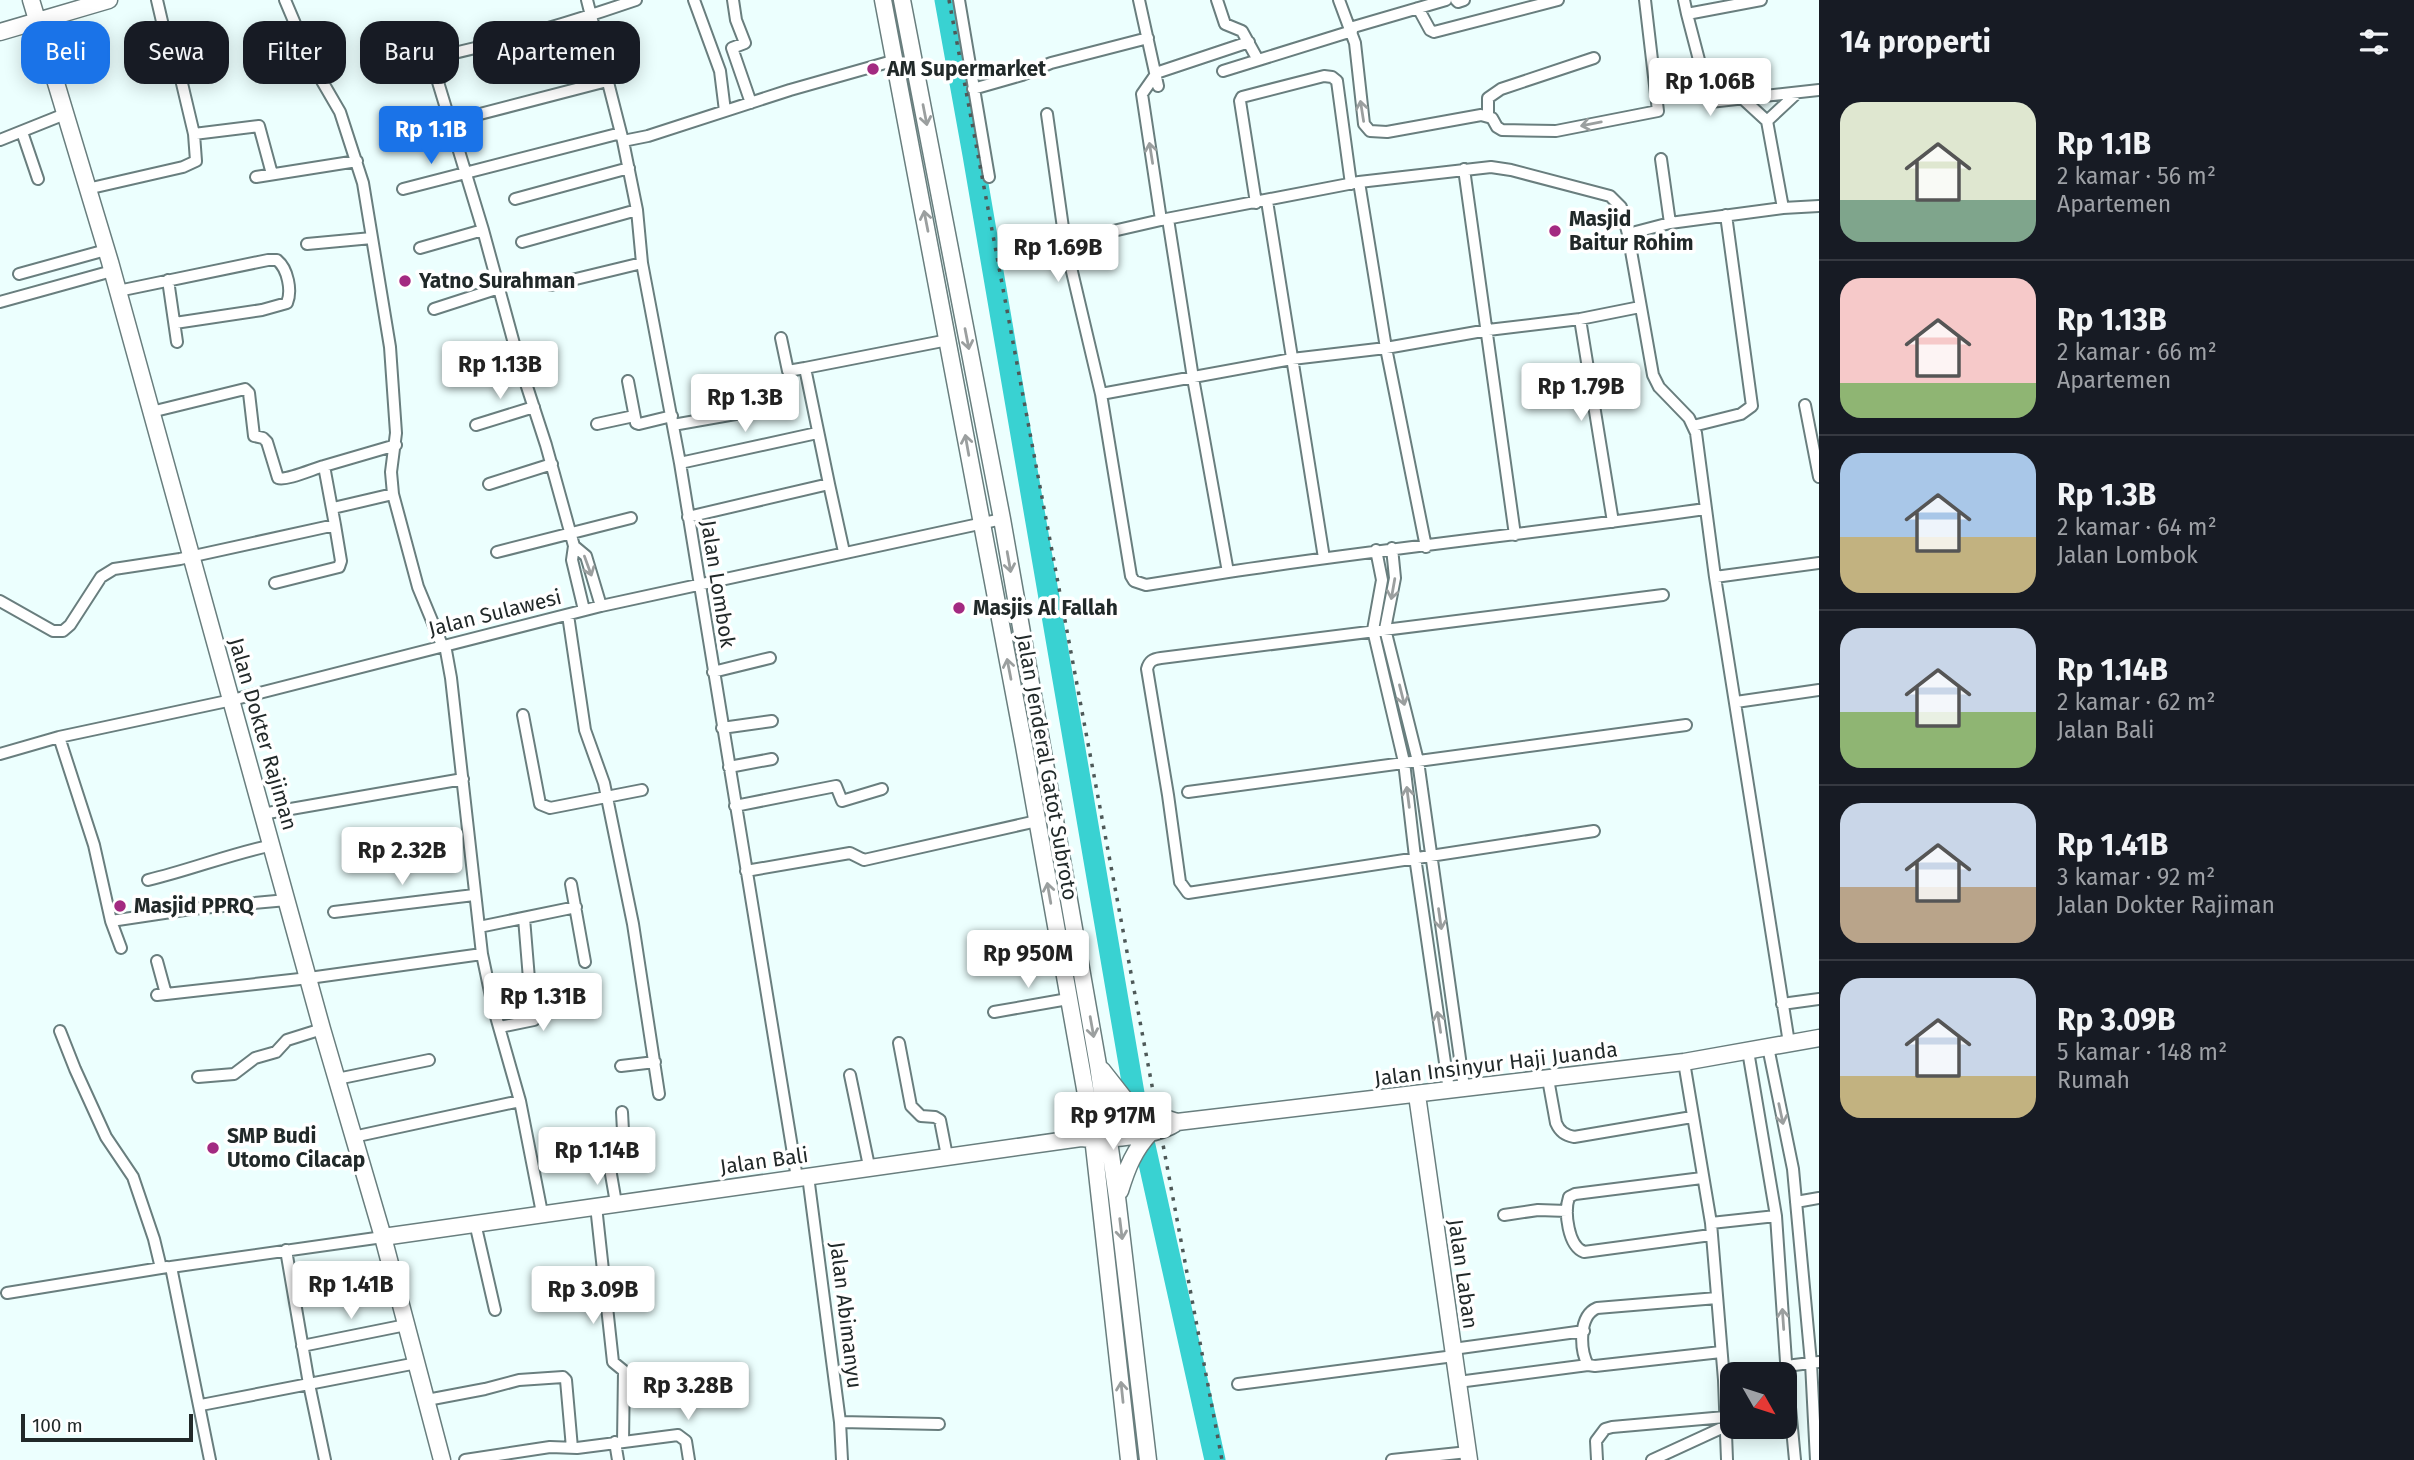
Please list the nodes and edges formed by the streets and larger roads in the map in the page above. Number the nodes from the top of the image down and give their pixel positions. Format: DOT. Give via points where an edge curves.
graph roads {
  1 [pos="31,0"];
  2 [pos="109,0"];
  3 [pos="158,0"];
  4 [pos="285,0"];
  5 [pos="586,0"];
  6 [pos="636,0"];
  7 [pos="694,0"];
  8 [pos="733,0"];
  9 [pos="883,0"];
  10 [pos="902,0"];
  11 [pos="959,0"];
  12 [pos="1139,0"];
  13 [pos="1217,0"];
  14 [pos="1339,0"];
  15 [pos="1446,0"];
  16 [pos="1456,0"];
  17 [pos="1464,0"];
  18 [pos="1558,0"];
  19 [pos="1645,0"];
  20 [pos="1684,0"];
  21 [pos="1761,0"];
  22 [pos="1418,8"];
  23 [pos="1687,14"];
  24 [pos="591,16"];
  25 [pos="37,21"];
  26 [pos="294,21"];
  27 [pos="592,21"];
  28 [pos="21,26"];
  29 [pos="1351,29"];
  30 [pos="0,32"];
  31 [pos="1148,38"];
  32 [pos="1249,42"];
  33 [pos="459,51"];
  34 [pos="1594,58"];
  35 [pos="896,60"];
  36 [pos="1258,60"];
  37 [pos="1223,71"];
  38 [pos="1156,74"];
  39 [pos="56,84"];
  40 [pos="324,84"];
  41 [pos="438,84"];
  42 [pos="598,84"];
  43 [pos="608,84"];
  44 [pos="1158,86"];
  45 [pos="974,89"];
  46 [pos="1819,90"];
  47 [pos="1797,93"];
  48 [pos="1742,98"];
  49 [pos="751,103"];
  50 [pos="725,111"];
  51 [pos="65,114"];
  52 [pos="1047,114"];
  53 [pos="1488,116"];
  54 [pos="448,118"];
  55 [pos="1768,121"];
  56 [pos="400,129"];
  57 [pos="22,132"];
  58 [pos="194,134"];
  59 [pos="622,137"];
  60 [pos="0,140"];
  61 [pos="1661,159"];
  62 [pos="357,160"];
  63 [pos="629,168"];
  64 [pos="1464,169"];
  65 [pos="467,173"];
  66 [pos="272,174"];
  67 [pos="256,177"];
  68 [pos="989,177"];
  69 [pos="38,179"];
  70 [pos="1355,183"];
  71 [pos="87,189"];
  72 [pos="403,189"];
  73 [pos="515,200"];
  74 [pos="1261,202"];
  75 [pos="1819,206"];
  76 [pos="1783,208"];
  77 [pos="636,210"];
  78 [pos="1726,215"];
  79 [pos="1165,219"];
  80 [pos="1670,223"];
  81 [pos="484,230"];
  82 [pos="1628,234"];
  83 [pos="372,238"];
  84 [pos="522,242"];
  85 [pos="1065,242"];
  86 [pos="307,244"];
  87 [pos="420,248"];
  88 [pos="106,250"];
  89 [pos="642,263"];
  90 [pos="112,271"];
  91 [pos="19,274"];
  92 [pos="168,280"];
  93 [pos="551,285"];
  94 [pos="499,288"];
  95 [pos="117,291"];
  96 [pos="0,302"];
  97 [pos="1640,307"];
  98 [pos="434,309"];
  99 [pos="1580,319"];
  100 [pos="176,323"];
  101 [pos="1488,330"];
  102 [pos="781,338"];
  103 [pos="948,341"];
  104 [pos="177,342"];
  105 [pos="515,348"];
  106 [pos="1387,348"];
  107 [pos="1292,359"];
  108 [pos="451,367"];
  109 [pos="805,368"];
  110 [pos="1193,378"];
  111 [pos="628,382"];
  112 [pos="1101,394"];
  113 [pos="1805,405"];
  114 [pos="534,407"];
  115 [pos="151,412"];
  116 [pos="741,413"];
  117 [pos="634,416"];
  118 [pos="673,421"];
  119 [pos="597,424"];
  120 [pos="476,425"];
  121 [pos="1693,426"];
  122 [pos="817,433"];
  123 [pos="396,445"];
  124 [pos="680,463"];
  125 [pos="552,464"];
  126 [pos="324,466"];
  127 [pos="1819,477"];
  128 [pos="489,484"];
  129 [pos="830,484"];
  130 [pos="393,494"];
  131 [pos="333,508"];
  132 [pos="1705,509"];
  133 [pos="631,517"];
  134 [pos="688,517"];
  135 [pos="1002,519"];
  136 [pos="1613,522"];
  137 [pos="981,524"];
  138 [pos="335,525"];
  139 [pos="570,533"];
  140 [pos="1515,534"];
  141 [pos="574,546"];
  142 [pos="1426,547"];
  143 [pos="1392,548"];
  144 [pos="1376,550"];
  145 [pos="497,552"];
  146 [pos="844,552"];
  147 [pos="191,556"];
  148 [pos="1324,558"];
  149 [pos="1819,564"];
  150 [pos="1228,572"];
  151 [pos="1714,577"];
  152 [pos="275,583"];
  153 [pos="699,583"];
  154 [pos="1663,595"];
  155 [pos="0,601"];
  156 [pos="601,606"];
  157 [pos="584,610"];
  158 [pos="568,615"];
  159 [pos="1385,629"];
  160 [pos="1373,630"];
  161 [pos="444,645"];
  162 [pos="770,658"];
  163 [pos="713,672"];
  164 [pos="1819,691"];
  165 [pos="232,700"];
  166 [pos="1736,702"];
  167 [pos="523,715"];
  168 [pos="772,721"];
  169 [pos="1686,725"];
  170 [pos="722,728"];
  171 [pos="59,737"];
  172 [pos="0,754"];
  173 [pos="772,759"];
  174 [pos="1418,761"];
  175 [pos="1404,762"];
  176 [pos="729,767"];
  177 [pos="463,779"];
  178 [pos="882,789"];
  179 [pos="642,790"];
  180 [pos="1188,792"];
  181 [pos="607,796"];
  182 [pos="735,806"];
  183 [pos="262,814"];
  184 [pos="1037,821"];
  185 [pos="1594,831"];
  186 [pos="272,845"];
  187 [pos="1431,855"];
  188 [pos="1415,858"];
  189 [pos="746,871"];
  190 [pos="148,880"];
  191 [pos="571,884"];
  192 [pos="474,895"];
  193 [pos="287,900"];
  194 [pos="576,907"];
  195 [pos="334,912"];
  196 [pos="524,918"];
  197 [pos="111,920"];
  198 [pos="479,927"];
  199 [pos="121,948"];
  200 [pos="482,954"];
  201 [pos="1446,959"];
  202 [pos="157,961"];
  203 [pos="1430,961"];
  204 [pos="585,962"];
  205 [pos="309,978"];
  206 [pos="529,979"];
  207 [pos="534,996"];
  208 [pos="1068,999"];
  209 [pos="1819,999"];
  210 [pos="1782,1004"];
  211 [pos="994,1012"];
  212 [pos="500,1027"];
  213 [pos="322,1029"];
  214 [pos="60,1031"];
  215 [pos="1819,1038"];
  216 [pos="900,1043"];
  217 [pos="1789,1043"];
  218 [pos="1768,1047"];
  219 [pos="1748,1051"];
  220 [pos="429,1060"];
  221 [pos="655,1062"];
  222 [pos="1684,1062"];
  223 [pos="1098,1065"];
  224 [pos="621,1066"];
  225 [pos="850,1075"];
  226 [pos="198,1077"];
  227 [pos="337,1079"];
  228 [pos="1548,1079"];
  229 [pos="1457,1088"];
  230 [pos="659,1094"];
  231 [pos="1417,1095"];
  232 [pos="520,1101"];
  233 [pos="622,1112"];
  234 [pos="1692,1117"];
  235 [pos="1147,1127"];
  236 [pos="1097,1134"];
  237 [pos="353,1137"];
  238 [pos="947,1156"];
  239 [pos="869,1166"];
  240 [pos="803,1177"];
  241 [pos="1702,1178"];
  242 [pos="1118,1197"];
  243 [pos="1819,1198"];
  244 [pos="1796,1202"];
  245 [pos="616,1203"];
  246 [pos="596,1206"];
  247 [pos="1567,1211"];
  248 [pos="542,1213"];
  249 [pos="1504,1215"];
  250 [pos="1776,1216"];
  251 [pos="475,1223"];
  252 [pos="1711,1229"];
  253 [pos="383,1237"];
  254 [pos="286,1250"];
  255 [pos="166,1267"];
  256 [pos="7,1293"];
  257 [pos="1717,1298"];
  258 [pos="495,1311"];
  259 [pos="407,1325"];
  260 [pos="1584,1331"];
  261 [pos="302,1346"];
  262 [pos="1453,1352"];
  263 [pos="1721,1352"];
  264 [pos="1724,1362"];
  265 [pos="1785,1362"];
  266 [pos="1815,1362"];
  267 [pos="417,1363"];
  268 [pos="1588,1365"];
  269 [pos="1797,1368"];
  270 [pos="1458,1382"];
  271 [pos="309,1384"];
  272 [pos="1238,1384"];
  273 [pos="427,1400"];
  274 [pos="201,1405"];
  275 [pos="1720,1421"];
  276 [pos="840,1422"];
  277 [pos="939,1424"];
  278 [pos="1720,1424"];
  279 [pos="1726,1439"];
  280 [pos="1793,1439"];
  281 [pos="619,1442"];
  282 [pos="572,1448"];
  283 [pos="1469,1456"];
  284 [pos="211,1460"];
  285 [pos="325,1460"];
  286 [pos="442,1460"];
  287 [pos="465,1460"];
  288 [pos="618,1460"];
  289 [pos="689,1460"];
  290 [pos="842,1460"];
  291 [pos="1129,1460"];
  292 [pos="1148,1460"];
  293 [pos="1392,1460"];
  294 [pos="1597,1460"];
  295 [pos="1652,1460"];
  296 [pos="1727,1460"];
  297 [pos="1795,1460"];
  298 [pos="1816,1460"];
  1 -- 25 [label="street, Jalan Dokter Rajiman"];
  2 -- 25 [label="street"];
  3 -- 58 [label="street"];
  4 -- 26 [label="street"];
  5 -- 24 [label="street, Jalan Lombok"];
  6 -- 24 [label="street"];
  7 -- 50 [label="street" via="720,71"];
  8 -- 49 [label="street" via="745,43 732,48"];
  9 -- 35 [label="street, Jalan Jenderal Gatot Subroto"];
  10 -- 135 [label="street, Jalan Jenderal Gatot Subroto, one-way"];
  11 -- 45 [label="street"];
  12 -- 31 [label="street"];
  13 -- 32 [label="street" via="1225,24 1242,31"];
  14 -- 29 [label="street"];
  15 -- 22 [label="street"];
  16 -- 17 [label="street"];
  18 -- 22 [label="street" via="1434,32"];
  19 -- 53 [label="street, one-way" via="1658,111 1556,131 1502,130"];
  20 -- 23 [label="street"];
  21 -- 23 [label="street"];
  22 -- 29 [label="street"];
  23 -- 48 [label="street" via="1707,99 1714,103"];
  24 -- 27 [label="street, Jalan Lombok"];
  24 -- 33 [label="street"];
  28 -- 30 [label="street"];
  29 -- 36 [label="street"];
  53 -- 29 [label="street, one-way" via="1370,131 1364,124"];
  31 -- 38 [label="street"];
  31 -- 45 [label="street"];
  32 -- 36 [label="street"];
  32 -- 38 [label="street"];
  34 -- 53 [label="street" via="1501,89 1488,98"];
  35 -- 49 [label="street"];
  103 -- 35 [label="street, Jalan Jenderal Gatot Subroto, one-way"];
  36 -- 37 [label="street"];
  38 -- 44 [label="street"];
  79 -- 38 [label="street, one-way" via="1142,94"];
  39 -- 51 [label="street, Jalan Dokter Rajiman"];
  40 -- 62 [label="street" via="340,112"];
  41 -- 54 [label="street"];
  42 -- 54 [label="street"];
  43 -- 59 [label="street, Jalan Lombok"];
  45 -- 68 [label="street"];
  46 -- 47 [label="street"];
  47 -- 48 [label="street"];
  47 -- 55 [label="street"];
  48 -- 55 [label="street"];
  49 -- 50 [label="street"];
  50 -- 59 [label="street" via="660,132"];
  51 -- 57 [label="street"];
  51 -- 71 [label="street, Jalan Dokter Rajiman"];
  52 -- 85 [label="street"];
  54 -- 56 [label="street"];
  54 -- 65 [label="street"];
  55 -- 76 [label="street"];
  57 -- 60 [label="street"];
  57 -- 69 [label="street"];
  58 -- 66 [label="street" via="259,126"];
  58 -- 71 [label="street" via="197,158 193,163"];
  59 -- 63 [label="street, Jalan Lombok"];
  59 -- 65 [label="street"];
  61 -- 80 [label="street"];
  62 -- 66 [label="street"];
  62 -- 83 [label="street"];
  63 -- 73 [label="street"];
  63 -- 77 [label="street, Jalan Lombok"];
  64 -- 70 [label="street"];
  64 -- 82 [label="street" via="1511,170 1610,197 1621,207"];
  64 -- 101 [label="street"];
  65 -- 72 [label="street"];
  65 -- 81 [label="street"];
  66 -- 67 [label="street"];
  70 -- 74 [label="street"];
  70 -- 74 [label="street" via="1337,81 1324,76 1242,97"];
  70 -- 106 [label="street"];
  71 -- 88 [label="street, Jalan Dokter Rajiman"];
  74 -- 79 [label="street"];
  74 -- 107 [label="street"];
  75 -- 76 [label="street"];
  76 -- 78 [label="street"];
  77 -- 84 [label="street"];
  77 -- 89 [label="street, Jalan Lombok"];
  78 -- 80 [label="street"];
  78 -- 121 [label="street" via="1752,406 1741,414"];
  79 -- 85 [label="street"];
  79 -- 110 [label="street"];
  80 -- 82 [label="street"];
  81 -- 87 [label="street"];
  81 -- 94 [label="street"];
  82 -- 97 [label="street"];
  83 -- 86 [label="street"];
  83 -- 123 [label="street" via="390,347"];
  85 -- 112 [label="street"];
  88 -- 90 [label="street, Jalan Dokter Rajiman"];
  88 -- 91 [label="street"];
  89 -- 93 [label="street"];
  89 -- 118 [label="street, Jalan Lombok"];
  90 -- 95 [label="street, Jalan Dokter Rajiman"];
  90 -- 96 [label="street"];
  92 -- 95 [label="street"];
  92 -- 100 [label="street"];
  92 -- 100 [label="street" via="277,260 285,270 290,295 287,303 276,307"];
  94 -- 98 [label="street"];
  94 -- 105 [label="street"];
  95 -- 115 [label="street, Jalan Dokter Rajiman"];
  97 -- 99 [label="street"];
  97 -- 121 [label="street" via="1653,375"];
  99 -- 101 [label="street"];
  99 -- 136 [label="street"];
  100 -- 104 [label="street"];
  101 -- 106 [label="street"];
  101 -- 140 [label="street"];
  102 -- 109 [label="street" via="788,371"];
  103 -- 109 [label="street"];
  137 -- 103 [label="street, Jalan Jenderal Gatot Subroto, one-way"];
  105 -- 108 [label="street"];
  105 -- 114 [label="street"];
  106 -- 107 [label="street"];
  106 -- 142 [label="street"];
  107 -- 110 [label="street"];
  107 -- 148 [label="street"];
  109 -- 122 [label="street"];
  110 -- 112 [label="street"];
  110 -- 150 [label="street"];
  111 -- 117 [label="street"];
  112 -- 150 [label="street" via="1133,582 1146,585"];
  113 -- 127 [label="street"];
  114 -- 120 [label="street"];
  114 -- 125 [label="street"];
  115 -- 126 [label="street" via="245,390 254,436 267,442 278,478 285,480"];
  115 -- 147 [label="street, Jalan Dokter Rajiman"];
  116 -- 118 [label="street"];
  117 -- 118 [label="street" via="639,424"];
  117 -- 119 [label="street"];
  118 -- 124 [label="street, Jalan Lombok"];
  121 -- 132 [label="street"];
  122 -- 124 [label="street"];
  122 -- 129 [label="street"];
  123 -- 126 [label="street"];
  123 -- 130 [label="street"];
  124 -- 134 [label="street, Jalan Lombok"];
  125 -- 128 [label="street"];
  125 -- 139 [label="street"];
  126 -- 131 [label="street"];
  129 -- 134 [label="street"];
  129 -- 146 [label="street"];
  130 -- 131 [label="street"];
  130 -- 161 [label="street" via="418,587"];
  131 -- 138 [label="street"];
  132 -- 136 [label="street"];
  132 -- 151 [label="street"];
  133 -- 139 [label="street"];
  134 -- 153 [label="street, Jalan Lombok"];
  135 -- 137 [label="street, Jalan Sulawesi"];
  135 -- 223 [label="street, Jalan Jenderal Gatot Subroto, one-way"];
  136 -- 140 [label="street"];
  137 -- 146 [label="street, Jalan Sulawesi"];
  184 -- 137 [label="street, Jalan Jenderal Gatot Subroto, one-way"];
  138 -- 147 [label="street"];
  138 -- 152 [label="street" via="340,565"];
  139 -- 141 [label="street"];
  139 -- 145 [label="street"];
  140 -- 142 [label="street"];
  141 -- 156 [label="street, one-way" via="586,556"];
  141 -- 157 [label="street" via="572,560"];
  142 -- 143 [label="street"];
  143 -- 144 [label="street"];
  143 -- 159 [label="street, one-way" via="1395,579"];
  144 -- 148 [label="street"];
  144 -- 160 [label="street" via="1382,580"];
  146 -- 153 [label="street, Jalan Sulawesi"];
  147 -- 155 [label="street" via="114,569 101,577 63,631 53,631"];
  147 -- 165 [label="street, Jalan Dokter Rajiman"];
  148 -- 150 [label="street"];
  149 -- 151 [label="street"];
  151 -- 166 [label="street"];
  153 -- 156 [label="street, Jalan Sulawesi"];
  153 -- 163 [label="street, Jalan Lombok"];
  154 -- 159 [label="street"];
  156 -- 157 [label="street, Jalan Sulawesi"];
  157 -- 158 [label="street, Jalan Sulawesi"];
  158 -- 161 [label="street, Jalan Sulawesi"];
  158 -- 181 [label="street" via="585,730"];
  159 -- 160 [label="street"];
  159 -- 174 [label="street, one-way"];
  160 -- 175 [label="street"];
  160 -- 188 [label="street" via="1151,660 1147,669 1180,882 1192,894"];
  161 -- 165 [label="street, Jalan Sulawesi"];
  161 -- 177 [label="street"];
  162 -- 163 [label="street"];
  163 -- 170 [label="street, Jalan Lombok"];
  164 -- 166 [label="street"];
  165 -- 171 [label="street, Jalan Sulawesi"];
  165 -- 183 [label="street, Jalan Dokter Rajiman"];
  166 -- 210 [label="street"];
  167 -- 181 [label="street" via="540,804 550,808"];
  168 -- 170 [label="street"];
  169 -- 174 [label="street"];
  170 -- 176 [label="street, Jalan Lombok"];
  171 -- 172 [label="street, Jalan Sulawesi"];
  171 -- 197 [label="street" via="94,845"];
  173 -- 176 [label="street"];
  174 -- 175 [label="street"];
  174 -- 187 [label="street"];
  175 -- 180 [label="street"];
  188 -- 175 [label="street, one-way"];
  176 -- 182 [label="street, Jalan Lombok"];
  177 -- 183 [label="street"];
  177 -- 192 [label="street"];
  178 -- 182 [label="street" via="842,801 836,786"];
  179 -- 181 [label="street"];
  181 -- 221 [label="street"];
  182 -- 189 [label="street, Jalan Lombok"];
  183 -- 186 [label="street, Jalan Dokter Rajiman"];
  184 -- 189 [label="street" via="864,860 850,853"];
  208 -- 184 [label="street, Jalan Jenderal Gatot Subroto, one-way"];
  185 -- 187 [label="street"];
  186 -- 190 [label="street"];
  186 -- 193 [label="street, Jalan Dokter Rajiman"];
  187 -- 188 [label="street"];
  187 -- 201 [label="street, one-way"];
  188 -- 203 [label="street"];
  189 -- 240 [label="street, Jalan Lombok"];
  191 -- 194 [label="street"];
  192 -- 195 [label="street"];
  192 -- 198 [label="street"];
  193 -- 197 [label="street"];
  193 -- 205 [label="street, Jalan Dokter Rajiman"];
  194 -- 196 [label="street"];
  194 -- 204 [label="street"];
  196 -- 198 [label="street"];
  196 -- 206 [label="street"];
  197 -- 199 [label="street"];
  198 -- 200 [label="street"];
  200 -- 205 [label="street"];
  200 -- 212 [label="street"];
  201 -- 203 [label="street"];
  201 -- 229 [label="street"];
  202 -- 205 [label="street" via="162,994"];
  229 -- 203 [label="street, one-way"];
  205 -- 213 [label="street, Jalan Dokter Rajiman"];
  207 -- 212 [label="street" via="534,1020"];
  208 -- 211 [label="street"];
  208 -- 236 [label="street, Jalan Jenderal Gatot Subroto"];
  209 -- 210 [label="street"];
  210 -- 217 [label="street"];
  212 -- 232 [label="street"];
  213 -- 226 [label="street" via="287,1040 276,1052 256,1058 234,1074"];
  213 -- 227 [label="street, Jalan Dokter Rajiman"];
  214 -- 255 [label="street" via="101,1129 132,1177"];
  215 -- 217 [label="street, Jalan Insinyur Haji Juanda"];
  216 -- 238 [label="street" via="911,1105 921,1116 940,1120"];
  217 -- 218 [label="street, Jalan Insinyur Haji Juanda"];
  218 -- 219 [label="street, Jalan Insinyur Haji Juanda"];
  218 -- 244 [label="street, one-way"];
  219 -- 222 [label="street, Jalan Insinyur Haji Juanda"];
  219 -- 250 [label="street"];
  220 -- 227 [label="street"];
  221 -- 224 [label="street"];
  221 -- 230 [label="street"];
  222 -- 228 [label="street, Jalan Insinyur Haji Juanda"];
  222 -- 234 [label="street"];
  223 -- 235 [label="street"];
  223 -- 236 [label="street, Jalan Jenderal Gatot Subroto"];
  225 -- 239 [label="street"];
  227 -- 237 [label="street, Jalan Dokter Rajiman"];
  228 -- 229 [label="street, Jalan Insinyur Haji Juanda"];
  228 -- 234 [label="street" via="1556,1123 1568,1136"];
  229 -- 231 [label="street, Jalan Insinyur Haji Juanda"];
  231 -- 235 [label="street, Jalan Insinyur Haji Juanda"];
  231 -- 262 [label="street, Jalan Laban"];
  232 -- 237 [label="street"];
  232 -- 248 [label="street"];
  233 -- 245 [label="street" via="624,1150 608,1157"];
  234 -- 241 [label="street"];
  235 -- 236 [label="street, Jalan Insinyur Haji Juanda"];
  235 -- 242 [label="street"];
  236 -- 238 [label="street, Jalan Bali"];
  236 -- 242 [label="street"];
  291 -- 236 [label="street, one-way"];
  237 -- 253 [label="street, Jalan Dokter Rajiman"];
  238 -- 239 [label="street, Jalan Bali"];
  239 -- 240 [label="street, Jalan Bali"];
  240 -- 245 [label="street, Jalan Bali"];
  240 -- 276 [label="street, Jalan Abimanyu"];
  241 -- 247 [label="street" via="1575,1194 1569,1197"];
  241 -- 252 [label="street"];
  242 -- 292 [label="street, one-way"];
  243 -- 244 [label="street"];
  244 -- 266 [label="street"];
  245 -- 246 [label="street, Jalan Bali"];
  246 -- 248 [label="street, Jalan Bali"];
  246 -- 281 [label="street" via="613,1362 624,1371"];
  247 -- 249 [label="street"];
  247 -- 252 [label="street" via="1573,1243 1584,1252"];
  248 -- 251 [label="street, Jalan Bali"];
  250 -- 252 [label="street"];
  265 -- 250 [label="street, one-way"];
  251 -- 253 [label="street, Jalan Bali"];
  251 -- 258 [label="street"];
  252 -- 257 [label="street"];
  253 -- 254 [label="street, Jalan Bali"];
  253 -- 259 [label="street, Jalan Dokter Rajiman"];
  254 -- 255 [label="street, Jalan Bali"];
  254 -- 261 [label="street"];
  255 -- 256 [label="street, Jalan Bali"];
  255 -- 274 [label="street"];
  257 -- 260 [label="street" via="1597,1308 1586,1316"];
  257 -- 263 [label="street"];
  259 -- 261 [label="street"];
  259 -- 267 [label="street, Jalan Dokter Rajiman"];
  260 -- 262 [label="street"];
  260 -- 268 [label="street"];
  261 -- 271 [label="street"];
  262 -- 270 [label="street, Jalan Laban"];
  262 -- 272 [label="street"];
  263 -- 264 [label="street"];
  263 -- 268 [label="street"];
  266 -- 269 [label="street"];
  266 -- 298 [label="street"];
  267 -- 271 [label="street"];
  267 -- 273 [label="street, Jalan Dokter Rajiman"];
  268 -- 270 [label="street"];
  270 -- 283 [label="street, Jalan Laban"];
  271 -- 274 [label="street"];
  271 -- 285 [label="street"];
  273 -- 282 [label="street" via="519,1380 563,1377"];
  273 -- 286 [label="street, Jalan Dokter Rajiman"];
  274 -- 284 [label="street"];
  275 -- 294 [label="street" via="1605,1429 1596,1441"];
  276 -- 277 [label="street"];
  276 -- 290 [label="street, Jalan Abimanyu"];
  278 -- 295 [label="street"];
  279 -- 296 [label="street"];
  280 -- 297 [label="street"];
  281 -- 282 [label="street"];
  281 -- 288 [label="street"];
  281 -- 289 [label="street" via="681,1436"];
  282 -- 287 [label="street"];
  283 -- 293 [label="street"];
}
